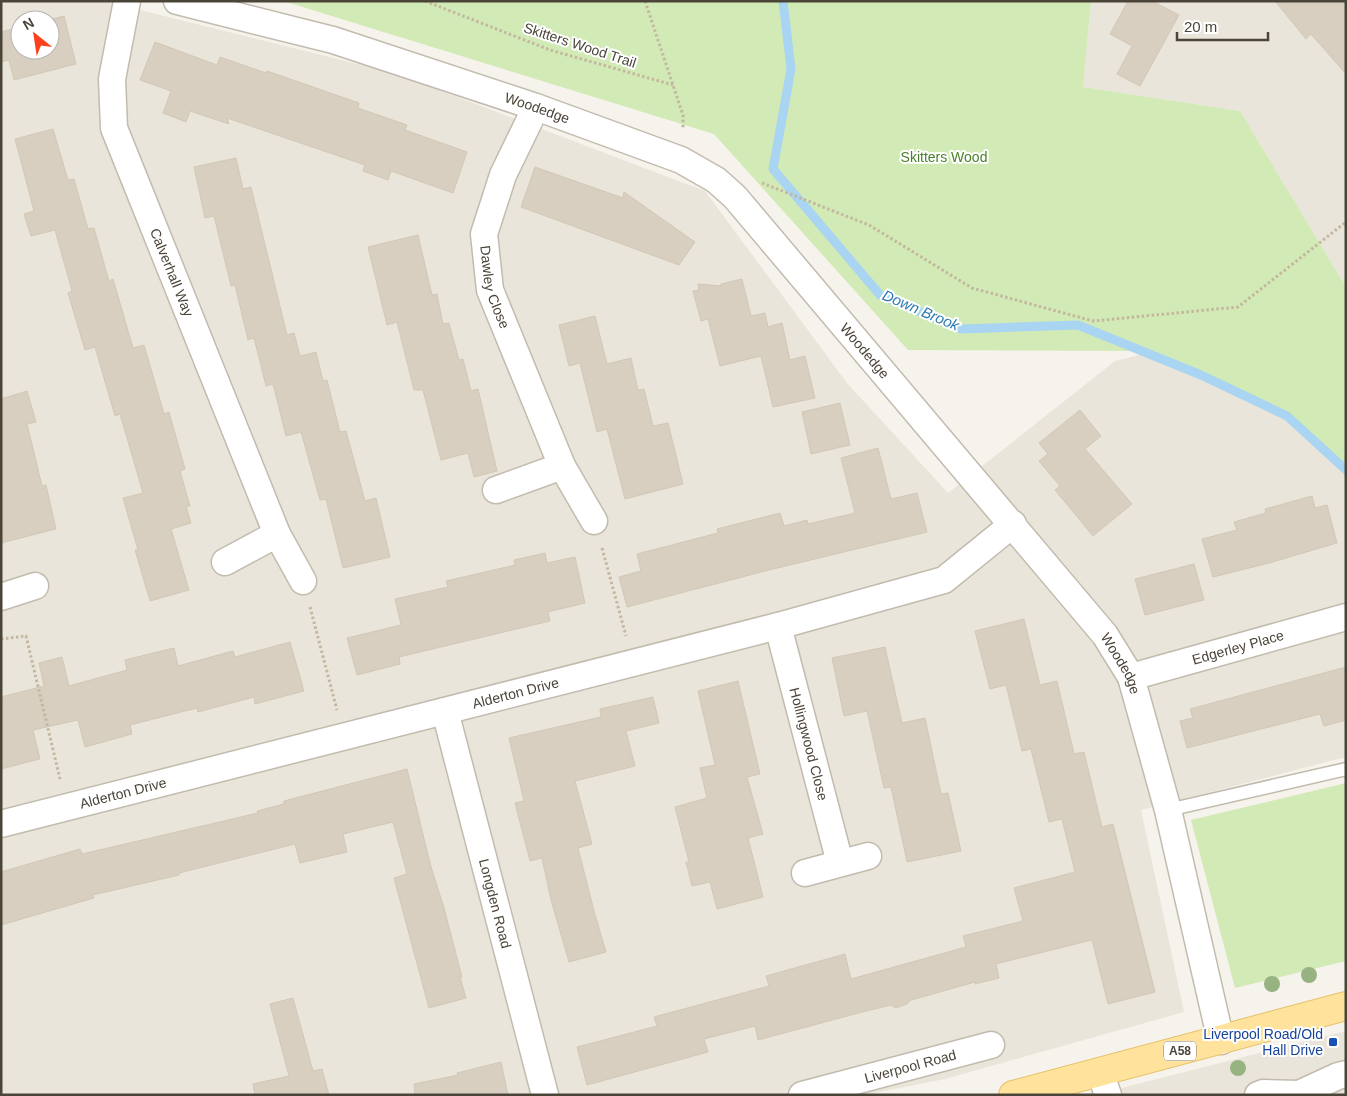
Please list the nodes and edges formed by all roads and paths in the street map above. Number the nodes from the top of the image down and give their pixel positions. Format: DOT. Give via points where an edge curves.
graph roads {
  1 [pos="127,1"];
  2 [pos="177,1"];
  3 [pos="425,1"];
  4 [pos="645,1"];
  5 [pos="673,85"];
  6 [pos="536,107"];
  7 [pos="681,160"];
  8 [pos="760,182"];
  9 [pos="1346,222"];
  10 [pos="562,466"];
  11 [pos="496,490"];
  12 [pos="594,521"];
  13 [pos="1013,524"];
  14 [pos="277,534"];
  15 [pos="225,562"];
  16 [pos="303,581"];
  17 [pos="35,586"];
  18 [pos="1,598"];
  19 [pos="1346,617"];
  20 [pos="778,626"];
  21 [pos="1,639"];
  22 [pos="633,663"];
  23 [pos="1131,677"];
  24 [pos="445,711"];
  25 [pos="344,737"];
  26 [pos="1346,769"];
  27 [pos="67,807"];
  28 [pos="1168,810"];
  29 [pos="1,824"];
  30 [pos="868,856"];
  31 [pos="840,864"];
  32 [pos="805,873"];
  33 [pos="1346,1006"];
  34 [pos="1221,1040"];
  35 [pos="992,1045"];
  36 [pos="1346,1074"];
  37 [pos="1104,1083"];
  38 [pos="545,1095"];
  39 [pos="802,1095"];
  40 [pos="1013,1095"];
  41 [pos="1258,1095"];
  1 -- 14 [label="street, Calverhall Way" via="112,79 114,128"];
  2 -- 6 [label="street, Woodedge" via="334,40"];
  3 -- 5 [label="path, Skitters Wood Trail" via="550,50"];
  4 -- 5 [label="path"];
  5 -- 7 [label="path" via="683,115"];
  6 -- 7 [label="street, Woodedge"];
  6 -- 10 [label="street, Dawley Close" via="503,175 484,234 490,290"];
  7 -- 13 [label="street, Woodedge" via="716,180 735,197"];
  8 -- 9 [label="path" via="869,225 972,288 1092,321 1238,306"];
  10 -- 11 [label="street"];
  10 -- 12 [label="street, Dawley Close"];
  12 -- 22 [label="path"];
  13 -- 20 [label="street, Alderton Drive" via="944,580"];
  13 -- 23 [label="street, Woodedge" via="1105,635"];
  14 -- 15 [label="street"];
  14 -- 16 [label="street, Calverhall Way"];
  16 -- 25 [label="path"];
  17 -- 18 [label="street"];
  19 -- 23 [label="street, Edgerley Place"];
  20 -- 22 [label="street, Alderton Drive"];
  20 -- 31 [label="street, Hollingwood Close"];
  21 -- 27 [label="path" via="26,636"];
  22 -- 24 [label="street, Alderton Drive"];
  23 -- 28 [label="street, Woodedge"];
  24 -- 25 [label="street, Alderton Drive"];
  24 -- 38 [label="street, Longden Road"];
  25 -- 27 [label="street, Alderton Drive"];
  26 -- 28 [label="lane"];
  27 -- 29 [label="street, Alderton Drive"];
  28 -- 34 [label="street, Woodedge"];
  30 -- 31 [label="street"];
  31 -- 32 [label="street"];
  33 -- 34 [label="main road, A58"];
  34 -- 37 [label="main road, A58"];
  35 -- 39 [label="street, Liverpool Road"];
  36 -- 41 [label="street" via="1299,1094"];
  37 -- 40 [label="main road, A58"];
}
